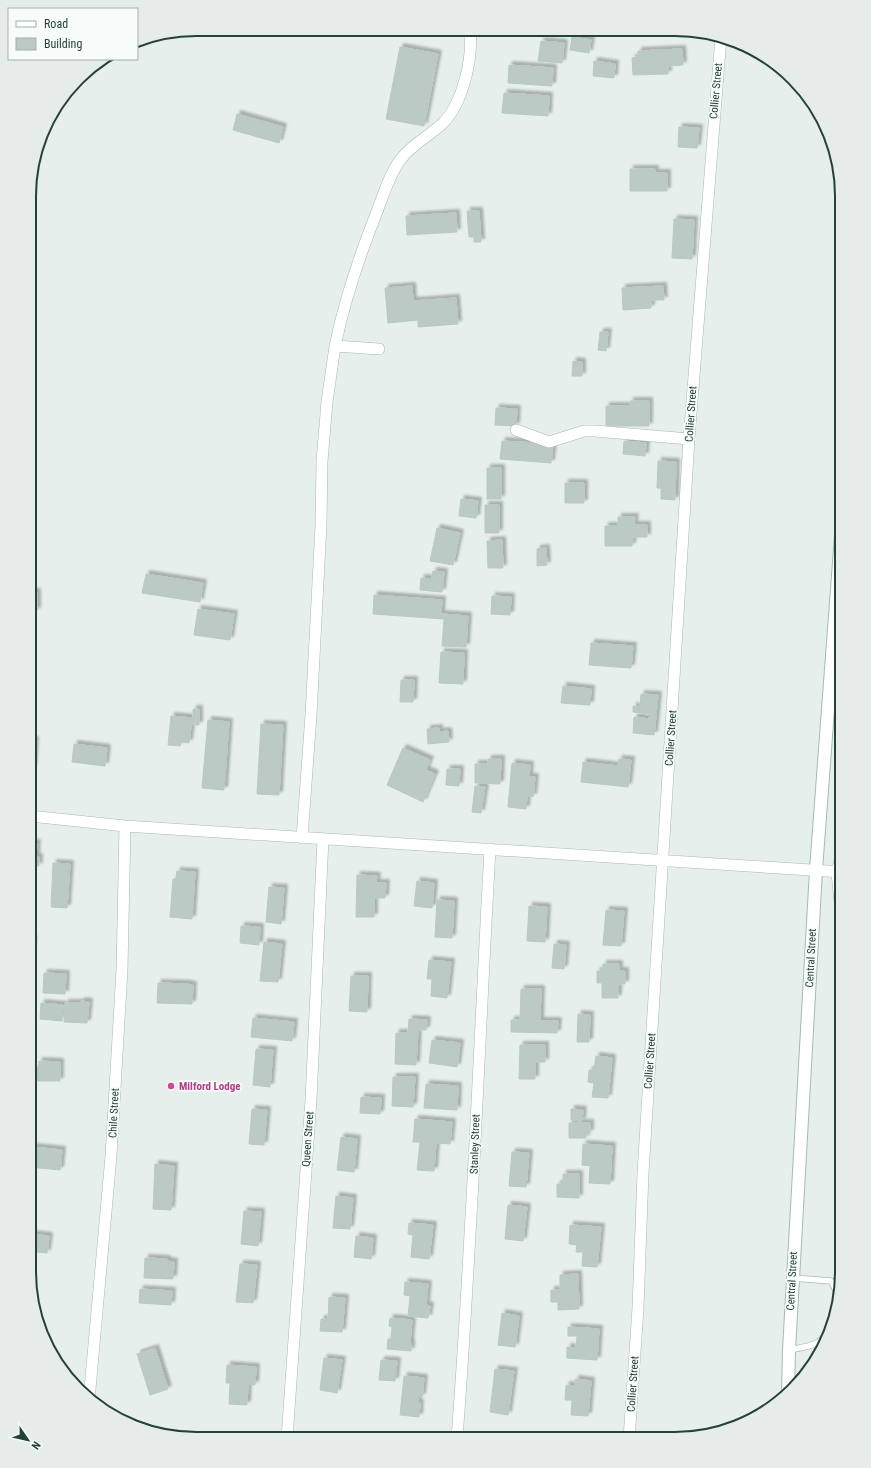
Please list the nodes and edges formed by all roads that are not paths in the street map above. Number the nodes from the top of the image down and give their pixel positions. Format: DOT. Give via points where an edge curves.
graph roads {
  1 [pos="470,36"];
  2 [pos="720,42"];
  3 [pos="335,346"];
  4 [pos="379,349"];
  5 [pos="516,430"];
  6 [pos="689,439"];
  7 [pos="835,616"];
  8 [pos="36,817"];
  9 [pos="125,826"];
  10 [pos="302,838"];
  11 [pos="323,839"];
  12 [pos="490,849"];
  13 [pos="662,861"];
  14 [pos="816,870"];
  15 [pos="835,872"];
  16 [pos="793,1278"];
  17 [pos="835,1287"];
  18 [pos="820,1341"];
  19 [pos="788,1350"];
  20 [pos="788,1385"];
  21 [pos="90,1392"];
  22 [pos="287,1432"];
  23 [pos="457,1432"];
  24 [pos="629,1432"];
  1 -- 3 [label="street" via="470,56 453,111 443,124 400,159 388,184 359,257 343,307"];
  2 -- 6 [label="street, Collier Street"];
  3 -- 4 [label="street"];
  3 -- 10 [label="street" via="322,461 311,715"];
  5 -- 6 [label="street" via="548,442 595,430"];
  6 -- 13 [label="street, Collier Street"];
  7 -- 14 [label="main road, Central Street"];
  8 -- 9 [label="street"];
  9 -- 10 [label="street"];
  9 -- 21 [label="street, Chile Street" via="122,970 111,1156"];
  10 -- 11 [label="street"];
  11 -- 12 [label="street"];
  11 -- 22 [label="street, Queen Street" via="310,1100"];
  12 -- 13 [label="street"];
  12 -- 23 [label="street, Stanley Street" via="471,1252"];
  13 -- 14 [label="street"];
  13 -- 24 [label="street, Collier Street"];
  14 -- 15 [label="street"];
  14 -- 16 [label="main road, Central Street"];
  16 -- 17 [label="lane" via="831,1281"];
  16 -- 19 [label="main road, Central Street"];
  18 -- 19 [label="lane" via="815,1345"];
  19 -- 20 [label="main road, Central Street"];
}
